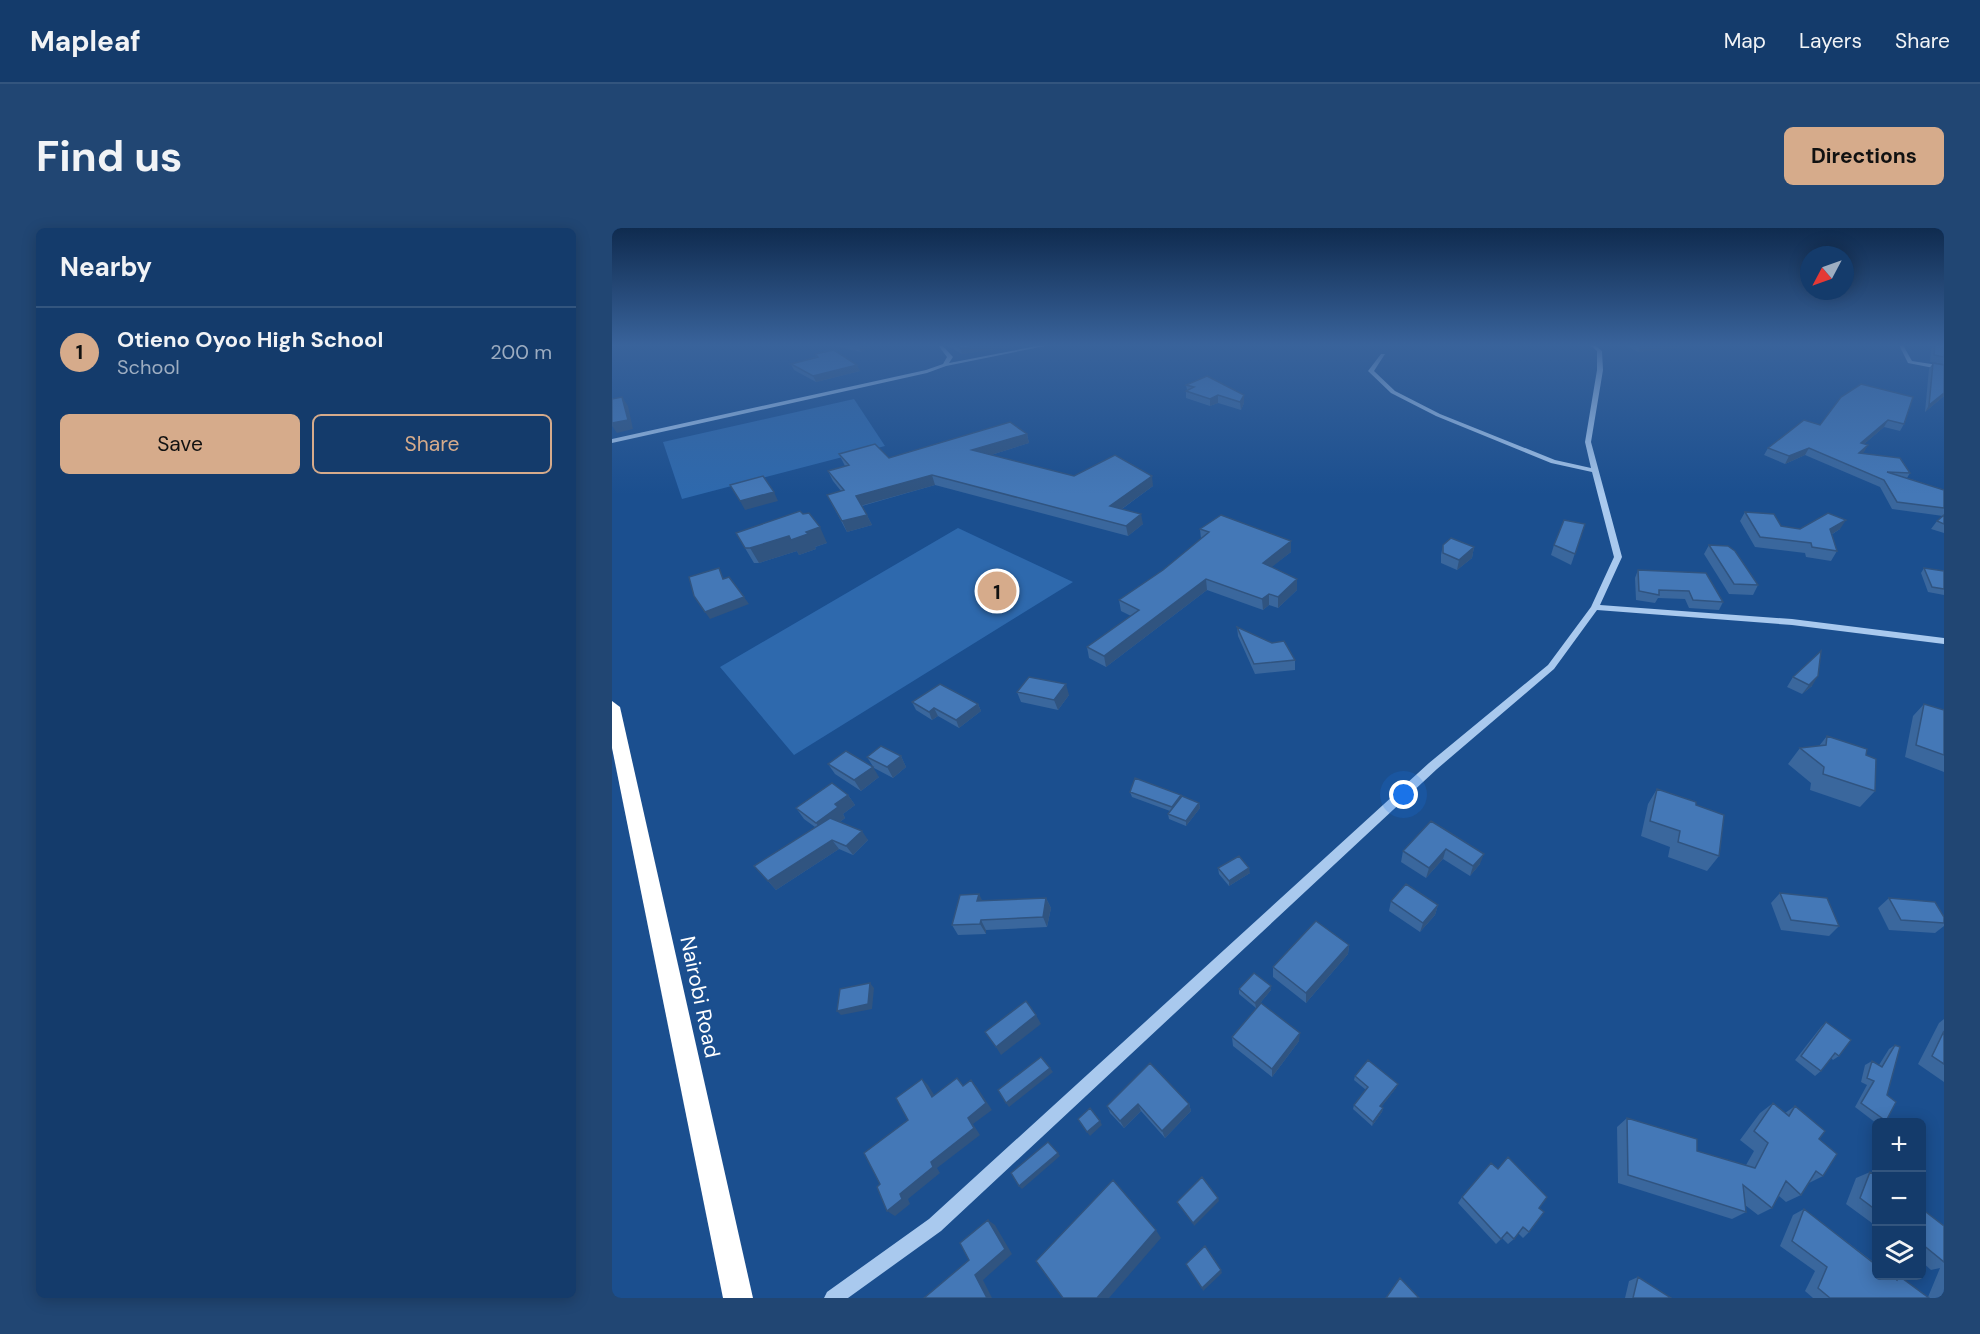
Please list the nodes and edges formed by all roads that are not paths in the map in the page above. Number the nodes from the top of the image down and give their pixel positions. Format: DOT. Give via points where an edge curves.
graph roads {
  1 [pos="814,395"];
  2 [pos="1399,395"];
  3 [pos="1596,395"];
  4 [pos="612,441"];
  5 [pos="1594,470"];
  6 [pos="1594,607"];
  7 [pos="1944,641"];
  8 [pos="612,706"];
  9 [pos="738,1298"];
  10 [pos="832,1298"];
  1 -- 4 [label="street"];
  2 -- 5 [label="street" via="1553,462"];
  3 -- 5 [label="street" via="1588,442"];
  5 -- 6 [label="street" via="1618,557"];
  6 -- 7 [label="street" via="1792,622"];
  6 -- 10 [label="street" via="1551,667 1424,774 935,1225"];
  8 -- 9 [label="highway, Nairobi Road"];
}
